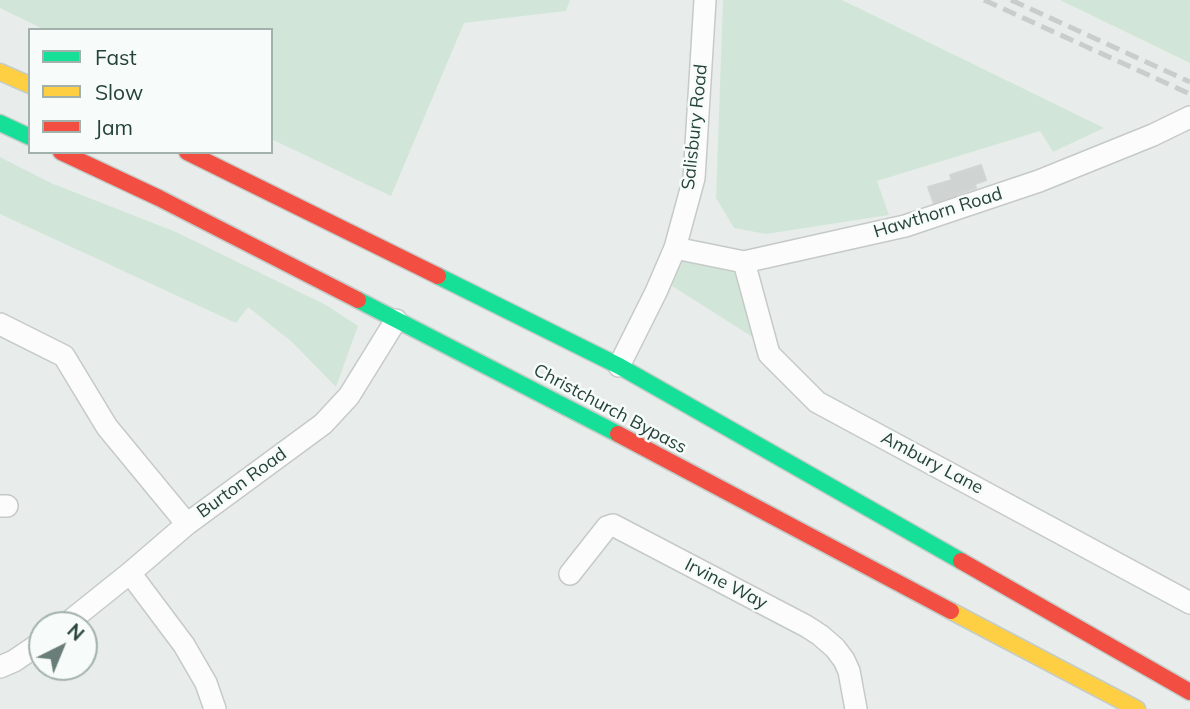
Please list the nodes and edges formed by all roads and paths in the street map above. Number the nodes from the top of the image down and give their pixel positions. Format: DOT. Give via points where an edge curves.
graph roads {
  1 [pos="705,0"];
  2 [pos="0,72"];
  3 [pos="28,84"];
  4 [pos="1190,117"];
  5 [pos="0,124"];
  6 [pos="28,137"];
  7 [pos="65,154"];
  8 [pos="191,154"];
  9 [pos="675,247"];
  10 [pos="744,262"];
  11 [pos="396,320"];
  12 [pos="0,324"];
  13 [pos="619,366"];
  14 [pos="187,524"];
  15 [pos="131,573"];
  16 [pos="570,573"];
  17 [pos="1190,603"];
  18 [pos="83,611"];
  19 [pos="28,650"];
  20 [pos="0,667"];
  21 [pos="1190,692"];
  22 [pos="215,709"];
  23 [pos="856,709"];
  24 [pos="1137,709"];
  1 -- 9 [label="street, Salisbury Road" via="694,178"];
  2 -- 3 [label="main road"];
  4 -- 10 [label="street, Hawthorn Road" via="1039,181 905,226"];
  5 -- 6 [label="main road"];
  7 -- 11 [label="main road, Christchurch Bypass"];
  8 -- 13 [label="main road"];
  9 -- 10 [label="street, Hawthorn Road"];
  9 -- 13 [label="street, Salisbury Road"];
  10 -- 17 [label="street, Ambury Lane" via="769,354 817,402"];
  11 -- 14 [label="street, Burton Road" via="349,396 323,424"];
  11 -- 24 [label="main road, Christchurch Bypass"];
  12 -- 14 [label="street" via="64,356 107,427"];
  13 -- 21 [label="main road"];
  14 -- 15 [label="street, Burton Road"];
  15 -- 18 [label="street, Burton Road"];
  15 -- 22 [label="street" via="184,645"];
  16 -- 23 [label="street, Irvine Way" via="613,525 820,635 844,660"];
  19 -- 20 [label="street"];
}
